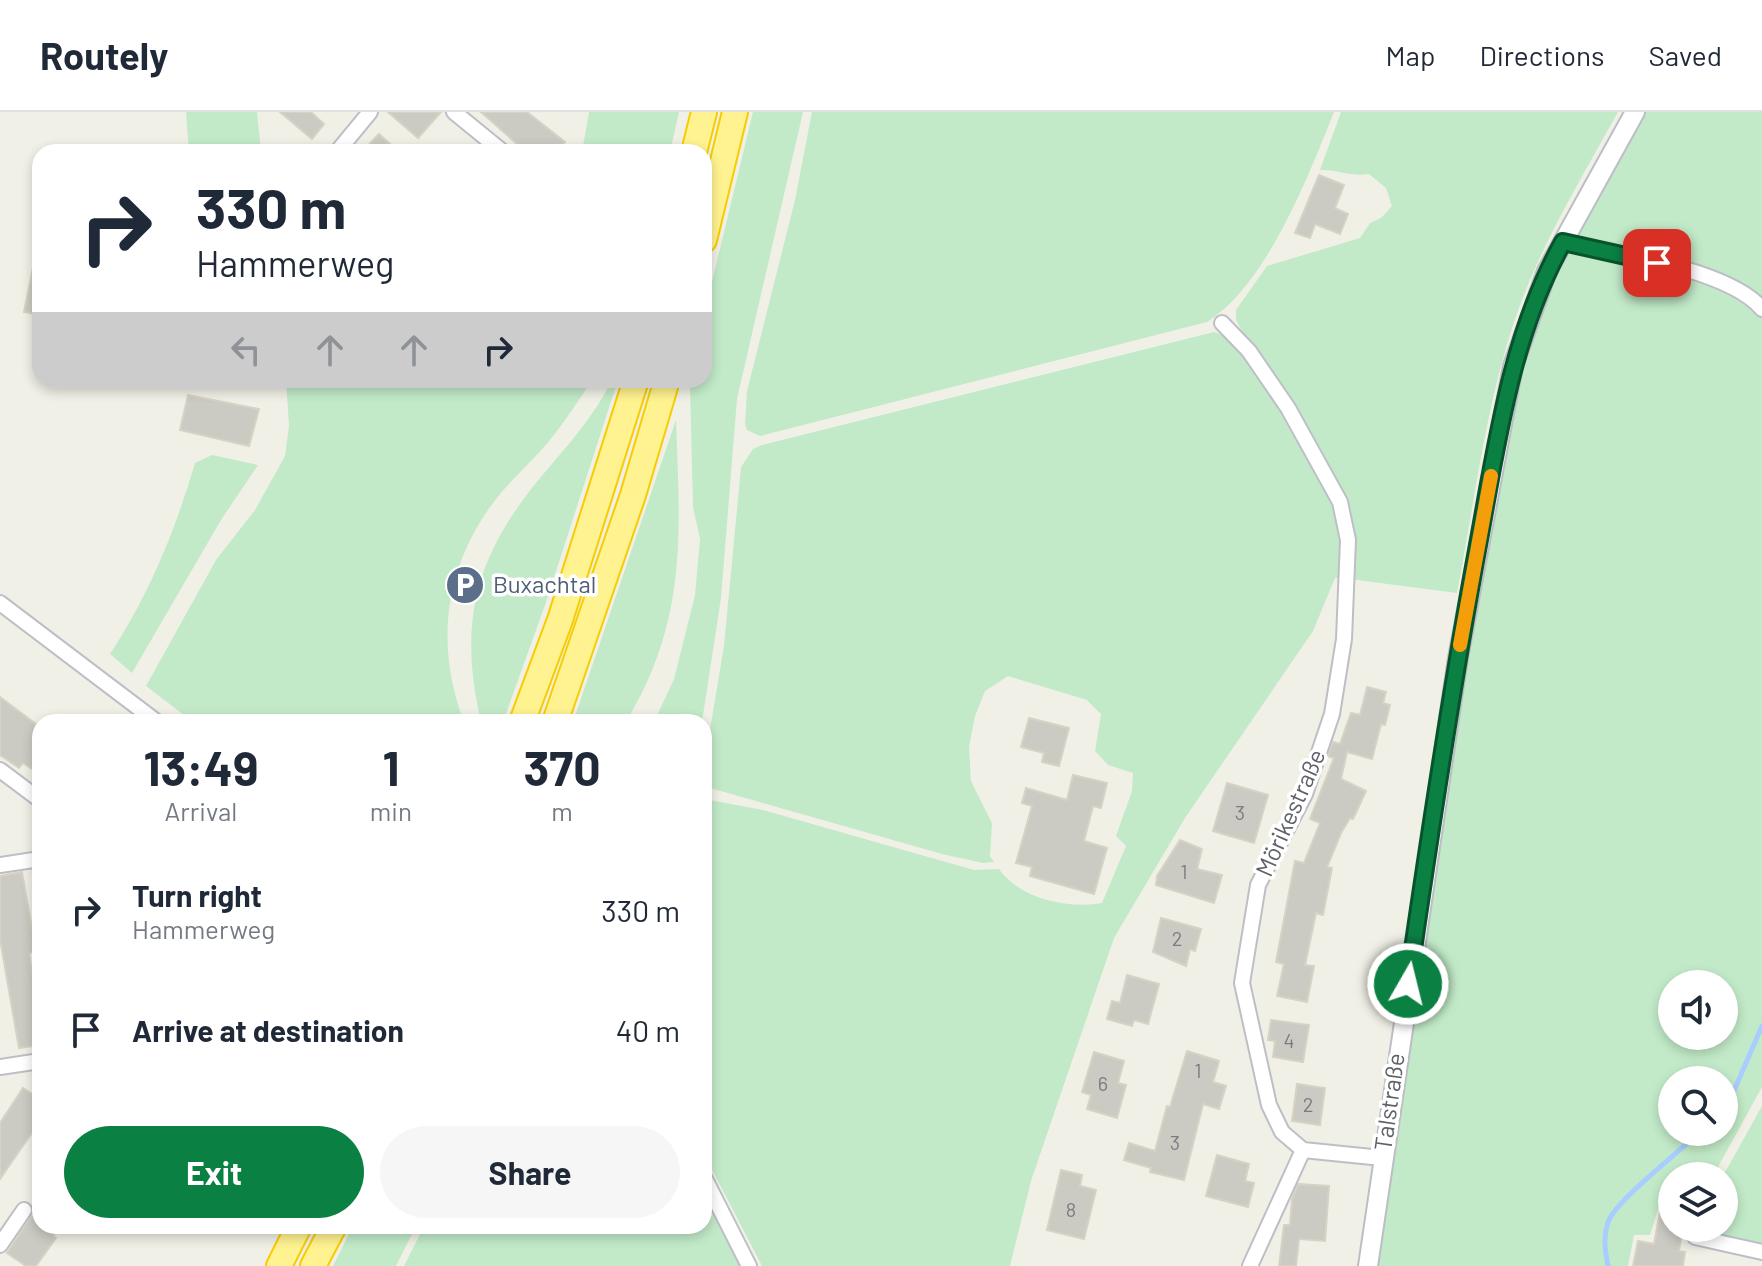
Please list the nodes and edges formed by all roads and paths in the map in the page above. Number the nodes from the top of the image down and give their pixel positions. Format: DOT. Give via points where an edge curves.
graph roads {
  1 [pos="370,112"];
  2 [pos="454,112"];
  3 [pos="704,112"];
  4 [pos="735,112"];
  5 [pos="1635,112"];
  6 [pos="344,144"];
  7 [pos="493,144"];
  8 [pos="696,144"];
  9 [pos="712,207"];
  10 [pos="1563,242"];
  11 [pos="1762,309"];
  12 [pos="1222,323"];
  13 [pos="633,388"];
  14 [pos="665,388"];
  15 [pos="0,603"];
  16 [pos="146,714"];
  17 [pos="525,714"];
  18 [pos="558,714"];
  19 [pos="0,770"];
  20 [pos="32,794"];
  21 [pos="32,860"];
  22 [pos="0,865"];
  23 [pos="32,1062"];
  24 [pos="0,1067"];
  25 [pos="1303,1150"];
  26 [pos="1382,1158"];
  27 [pos="712,1193"];
  28 [pos="24,1210"];
  29 [pos="295,1234"];
  30 [pos="330,1234"];
  31 [pos="1717,1242"];
  32 [pos="0,1245"];
  33 [pos="1762,1252"];
  34 [pos="279,1266"];
  35 [pos="313,1266"];
  36 [pos="749,1266"];
  37 [pos="1250,1266"];
  38 [pos="1368,1266"];
  1 -- 6 [label="street"];
  2 -- 7 [label="street"];
  3 -- 8 [label="highway"];
  4 -- 9 [label="highway"];
  5 -- 10 [label="street, Talstraße"];
  10 -- 11 [label="street" via="1716,279 1750,296"];
  10 -- 26 [label="street, Talstraße" via="1529,315 1505,407 1458,658"];
  12 -- 25 [label="street, Mörikestraße" via="1249,351 1295,419 1340,502 1348,540 1344,639 1332,714 1305,794 1258,885 1242,983 1269,1105 1282,1132"];
  13 -- 17 [label="highway"];
  14 -- 18 [label="highway"];
  15 -- 16 [label="street"];
  19 -- 20 [label="street"];
  21 -- 22 [label="street"];
  23 -- 24 [label="street"];
  25 -- 26 [label="street"];
  25 -- 37 [label="street"];
  26 -- 38 [label="street, Talstraße"];
  27 -- 36 [label="street"];
  28 -- 32 [label="street"];
  29 -- 34 [label="highway"];
  30 -- 35 [label="highway"];
  31 -- 33 [label="street"];
}
